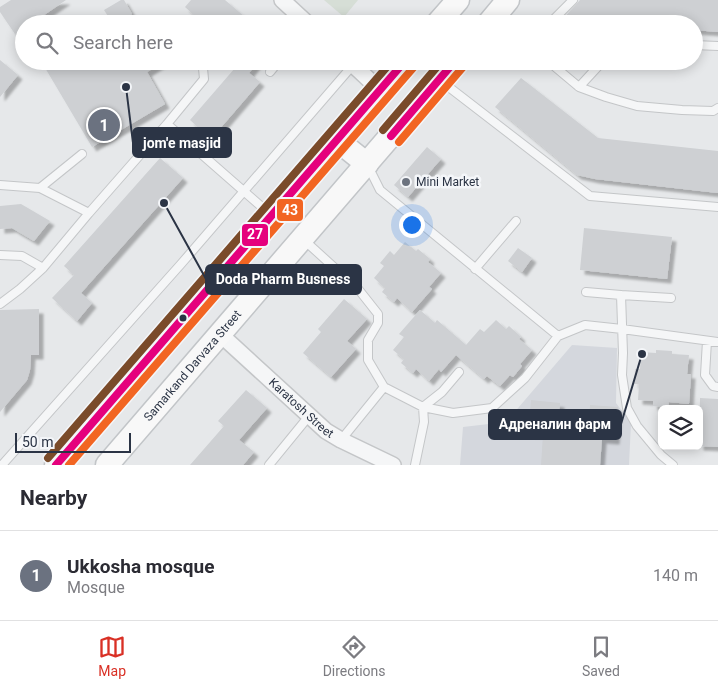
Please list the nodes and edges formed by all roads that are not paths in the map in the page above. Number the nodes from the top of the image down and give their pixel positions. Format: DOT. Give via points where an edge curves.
graph roads {
  1 [pos="282,0"];
  2 [pos="458,0"];
  3 [pos="508,0"];
  4 [pos="573,0"];
  5 [pos="298,15"];
  6 [pos="445,15"];
  7 [pos="498,15"];
  8 [pos="558,15"];
  9 [pos="703,45"];
  10 [pos="718,46"];
  11 [pos="203,70"];
  12 [pos="345,70"];
  13 [pos="359,70"];
  14 [pos="397,70"];
  15 [pos="448,70"];
  16 [pos="559,70"];
  17 [pos="595,70"];
  18 [pos="440,79"];
  19 [pos="579,87"];
  20 [pos="380,90"];
  21 [pos="718,108"];
  22 [pos="167,124"];
  23 [pos="337,140"];
  24 [pos="82,154"];
  25 [pos="367,164"];
  26 [pos="0,185"];
  27 [pos="40,188"];
  28 [pos="243,191"];
  29 [pos="718,207"];
  30 [pos="90,213"];
  31 [pos="271,216"];
  32 [pos="516,221"];
  33 [pos="302,238"];
  34 [pos="0,255"];
  35 [pos="43,268"];
  36 [pos="475,268"];
  37 [pos="586,292"];
  38 [pos="621,295"];
  39 [pos="671,298"];
  40 [pos="0,304"];
  41 [pos="622,328"];
  42 [pos="220,334"];
  43 [pos="558,336"];
  44 [pos="707,342"];
  45 [pos="718,342"];
  46 [pos="458,372"];
  47 [pos="384,387"];
  48 [pos="718,387"];
  49 [pos="423,407"];
  50 [pos="309,416"];
  51 [pos="341,440"];
  52 [pos="2,465"];
  53 [pos="56,465"];
  54 [pos="107,465"];
  55 [pos="269,465"];
  56 [pos="393,465"];
  57 [pos="415,465"];
  58 [pos="673,465"];
  1 -- 5 [label="street"];
  2 -- 6 [label="main road"];
  3 -- 7 [label="main road"];
  4 -- 8 [label="lane"];
  9 -- 10 [label="lane"];
  11 -- 22 [label="lane" via="204,79"];
  12 -- 28 [label="lane"];
  13 -- 20 [label="street"];
  14 -- 20 [label="main road"];
  15 -- 18 [label="main road, Samarkand Darvaza Street"];
  16 -- 19 [label="lane"];
  17 -- 19 [label="lane"];
  18 -- 25 [label="main road, Samarkand Darvaza Street"];
  18 -- 29 [label="lane" via="590,196"];
  19 -- 21 [label="lane" via="637,106 713,111"];
  20 -- 23 [label="main road"];
  22 -- 28 [label="lane"];
  22 -- 30 [label="lane"];
  23 -- 25 [label="main road"];
  23 -- 31 [label="main road"];
  24 -- 27 [label="lane"];
  25 -- 33 [label="main road, Samarkand Darvaza Street"];
  25 -- 36 [label="lane" via="380,190"];
  26 -- 27 [label="lane"];
  27 -- 30 [label="lane"];
  28 -- 31 [label="lane"];
  28 -- 52 [label="lane"];
  30 -- 35 [label="lane"];
  31 -- 53 [label="main road"];
  32 -- 36 [label="lane"];
  33 -- 42 [label="main road, Samarkand Darvaza Street"];
  33 -- 47 [label="lane" via="359,290 378,314 378,323 368,340 368,360"];
  34 -- 35 [label="lane" via="22,256"];
  35 -- 40 [label="lane"];
  36 -- 43 [label="lane"];
  37 -- 38 [label="lane"];
  38 -- 39 [label="lane"];
  38 -- 41 [label="lane"];
  41 -- 43 [label="lane" via="586,325"];
  41 -- 44 [label="lane"];
  41 -- 58 [label="lane" via="622,375 627,408 637,426"];
  42 -- 50 [label="street, Karatosh Street"];
  42 -- 54 [label="main road, Samarkand Darvaza Street"];
  43 -- 49 [label="lane" via="525,378 492,408 453,413"];
  44 -- 45 [label="lane"];
  44 -- 48 [label="lane" via="705,375 713,386"];
  46 -- 49 [label="lane" via="442,392"];
  47 -- 49 [label="lane"];
  47 -- 51 [label="lane"];
  49 -- 57 [label="lane" via="424,422"];
  50 -- 51 [label="street, Karatosh Street"];
  50 -- 55 [label="lane"];
  51 -- 56 [label="street, Karatosh Street"];
}
